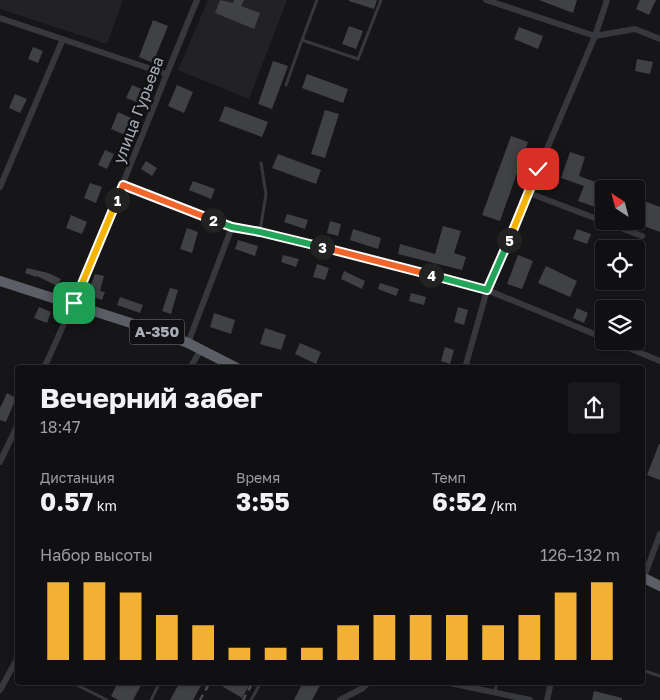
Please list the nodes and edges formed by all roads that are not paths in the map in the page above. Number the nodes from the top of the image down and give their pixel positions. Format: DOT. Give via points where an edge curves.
graph roads {
  1 [pos="198,0"];
  2 [pos="317,0"];
  3 [pos="381,0"];
  4 [pos="486,0"];
  5 [pos="607,0"];
  6 [pos="0,18"];
  7 [pos="595,36"];
  8 [pos="63,39"];
  9 [pos="660,39"];
  10 [pos="302,40"];
  11 [pos="166,74"];
  12 [pos="286,85"];
  13 [pos="261,163"];
  14 [pos="123,185"];
  15 [pos="0,187"];
  16 [pos="529,193"];
  17 [pos="232,227"];
  18 [pos="260,232"];
  19 [pos="642,236"];
  20 [pos="0,281"];
  21 [pos="487,290"];
  22 [pos="74,303"];
  23 [pos="595,334"];
  24 [pos="188,343"];
  25 [pos="200,349"];
  26 [pos="634,350"];
  27 [pos="660,361"];
  28 [pos="45,365"];
  29 [pos="192,365"];
  30 [pos="231,365"];
  31 [pos="466,365"];
  32 [pos="15,430"];
  33 [pos="0,462"];
  34 [pos="660,534"];
  35 [pos="645,572"];
  36 [pos="645,578"];
  37 [pos="660,586"];
  38 [pos="15,661"];
  39 [pos="645,671"];
  40 [pos="660,676"];
  41 [pos="76,685"];
  42 [pos="158,685"];
  43 [pos="259,685"];
  44 [pos="366,685"];
  45 [pos="459,685"];
  46 [pos="496,685"];
  47 [pos="550,685"];
  48 [pos="0,690"];
  49 [pos="495,693"];
  50 [pos="107,700"];
  51 [pos="151,700"];
  52 [pos="251,700"];
  53 [pos="340,700"];
  54 [pos="530,700"];
  55 [pos="546,700"];
  1 -- 11 [label="street, улица Гурьева"];
  2 -- 10 [label="lane"];
  3 -- 10 [label="lane" via="358,59"];
  4 -- 7 [label="street"];
  5 -- 7 [label="street"];
  6 -- 8 [label="street"];
  7 -- 9 [label="street" via="636,29"];
  7 -- 16 [label="street"];
  8 -- 11 [label="street"];
  8 -- 15 [label="street"];
  10 -- 12 [label="lane"];
  11 -- 14 [label="street, улица Гурьева"];
  13 -- 18 [label="lane" via="266,194"];
  14 -- 17 [label="street"];
  14 -- 22 [label="street, улица Гурьева"];
  16 -- 19 [label="street"];
  16 -- 21 [label="street"];
  17 -- 18 [label="street"];
  17 -- 24 [label="street"];
  18 -- 21 [label="street"];
  20 -- 22 [label="highway, А-350"];
  21 -- 23 [label="street"];
  21 -- 31 [label="street"];
  22 -- 24 [label="highway, А-350"];
  22 -- 28 [label="street, улица Гурьева"];
  24 -- 25 [label="highway, А-350"];
  25 -- 29 [label="street"];
  25 -- 30 [label="highway, А-350"];
  26 -- 27 [label="street"];
  32 -- 33 [label="street"];
  34 -- 35 [label="street"];
  36 -- 37 [label="highway"];
  38 -- 48 [label="street"];
  39 -- 40 [label="lane"];
  41 -- 50 [label="lane"];
  42 -- 51 [label="lane"];
  43 -- 52 [label="lane"];
  44 -- 53 [label="street"];
  45 -- 49 [label="street"];
  46 -- 49 [label="lane"];
  47 -- 55 [label="street"];
  49 -- 54 [label="street"];
}
